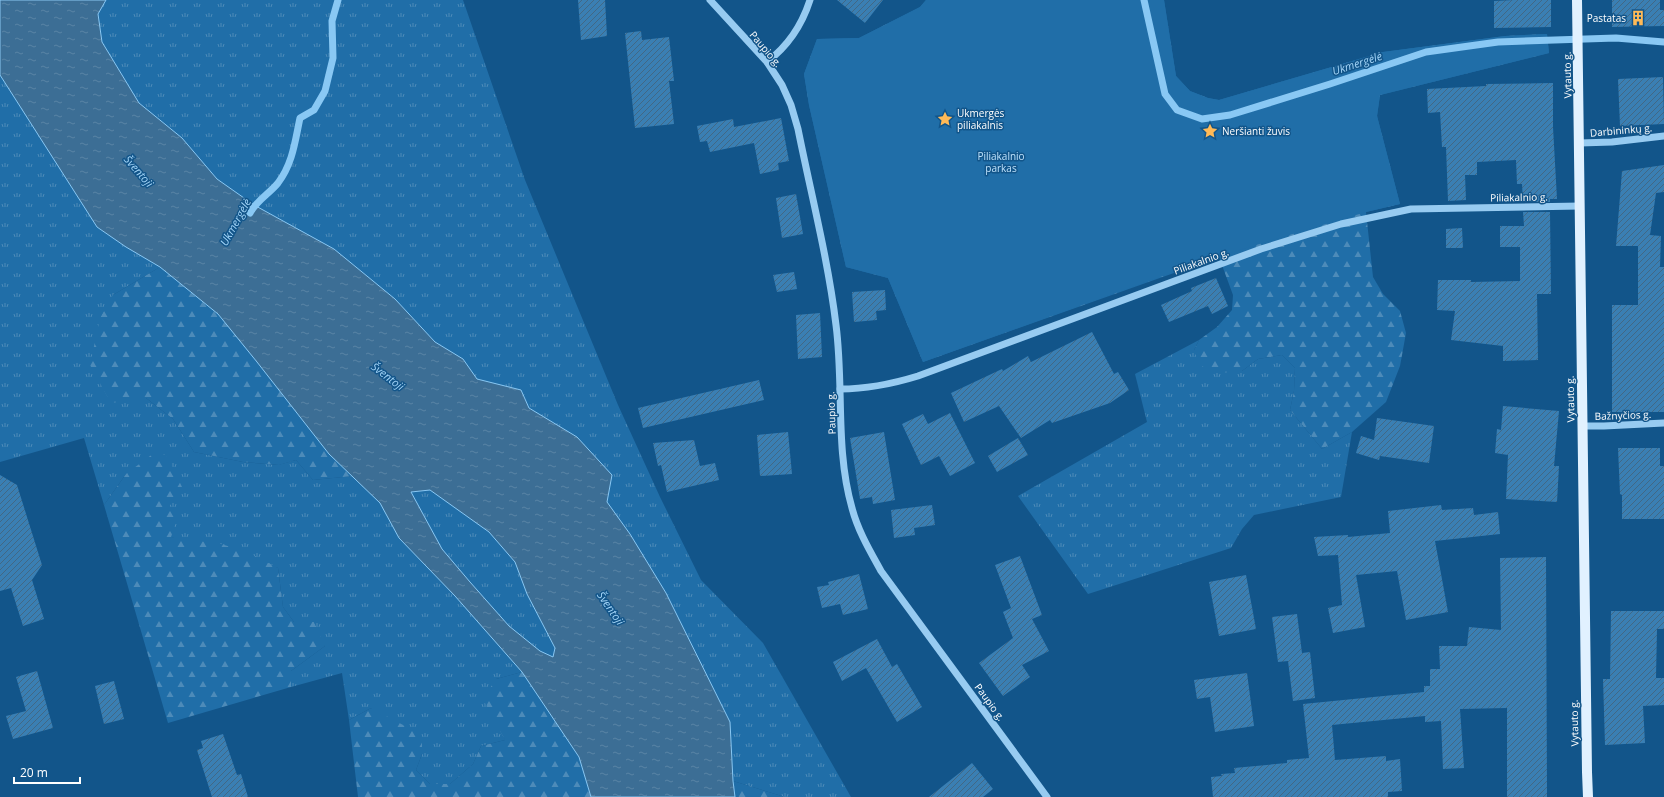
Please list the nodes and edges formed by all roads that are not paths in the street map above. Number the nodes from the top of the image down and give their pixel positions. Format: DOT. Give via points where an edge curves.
graph roads {
  1 [pos="710,0"];
  2 [pos="810,0"];
  3 [pos="1577,0"];
  4 [pos="766,62"];
  5 [pos="1664,136"];
  6 [pos="1580,143"];
  7 [pos="1580,206"];
  8 [pos="840,389"];
  9 [pos="1664,423"];
  10 [pos="1582,426"];
  11 [pos="1047,797"];
  12 [pos="1588,797"];
  1 -- 4 [label="street, Paupio g."];
  2 -- 4 [label="street" via="805,17 793,35 780,52"];
  3 -- 6 [label="main road, Vytauto g."];
  4 -- 8 [label="street, Paupio g." via="782,85 798,129 832,290 837,327"];
  5 -- 6 [label="street, Darbininkų g."];
  6 -- 7 [label="main road, Vytauto g."];
  7 -- 8 [label="street, Piliakalnio g." via="1411,209 1342,224 1261,250 918,376 888,385"];
  7 -- 10 [label="main road, Vytauto g."];
  8 -- 11 [label="street, Paupio g." via="841,438 846,474 852,508 864,539 881,571"];
  9 -- 10 [label="street, Bažnyčios g."];
  10 -- 12 [label="main road, Vytauto g."];
}
